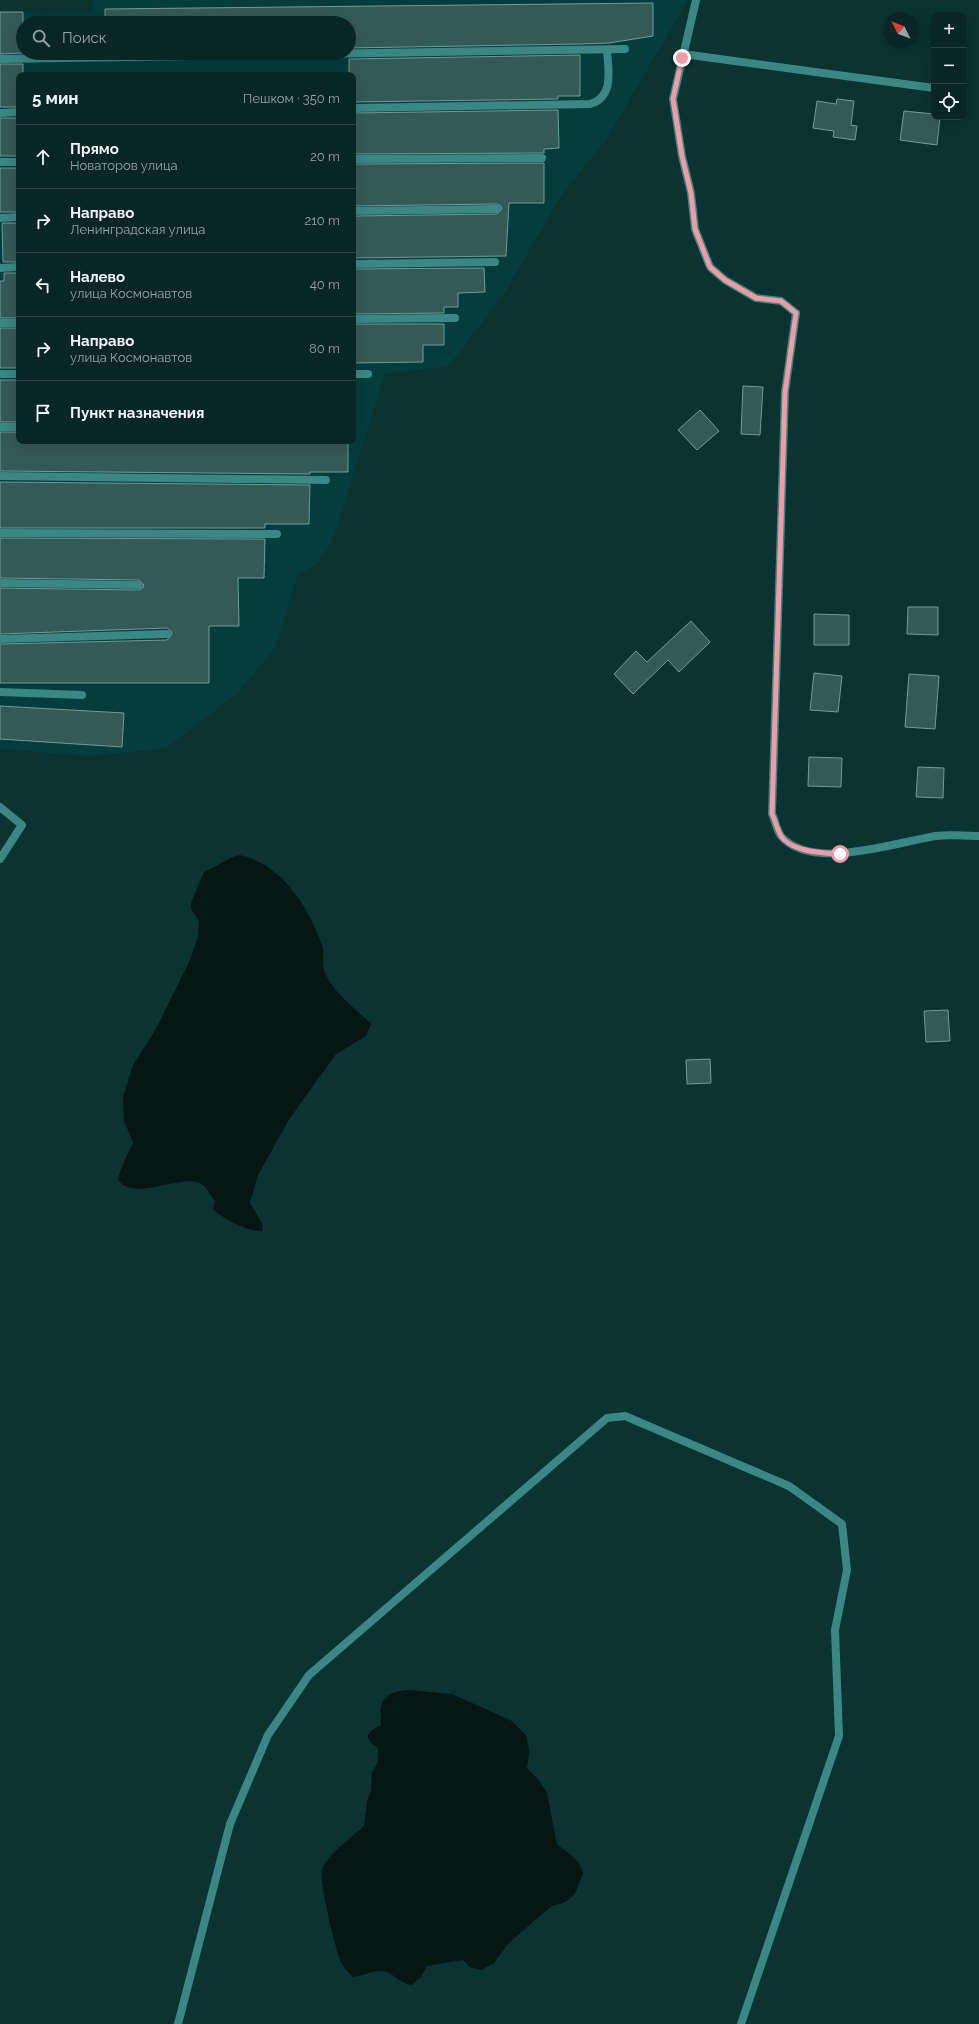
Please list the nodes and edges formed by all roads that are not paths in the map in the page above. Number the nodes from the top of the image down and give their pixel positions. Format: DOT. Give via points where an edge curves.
graph roads {
  1 [pos="696,0"];
  2 [pos="625,49"];
  3 [pos="607,50"];
  4 [pos="356,54"];
  5 [pos="683,54"];
  6 [pos="0,59"];
  7 [pos="16,59"];
  8 [pos="931,88"];
  9 [pos="356,108"];
  10 [pos="16,112"];
  11 [pos="0,113"];
  12 [pos="542,158"];
  13 [pos="356,159"];
  14 [pos="0,162"];
  15 [pos="16,162"];
  16 [pos="498,209"];
  17 [pos="356,212"];
  18 [pos="16,217"];
  19 [pos="0,218"];
  20 [pos="495,262"];
  21 [pos="356,264"];
  22 [pos="16,267"];
  23 [pos="0,268"];
  24 [pos="455,318"];
  25 [pos="356,319"];
  26 [pos="0,323"];
  27 [pos="16,323"];
  28 [pos="0,374"];
  29 [pos="16,374"];
  30 [pos="356,374"];
  31 [pos="368,374"];
  32 [pos="16,427"];
  33 [pos="0,428"];
  34 [pos="0,476"];
  35 [pos="326,480"];
  36 [pos="0,533"];
  37 [pos="277,534"];
  38 [pos="0,584"];
  39 [pos="139,585"];
  40 [pos="167,634"];
  41 [pos="0,639"];
  42 [pos="0,692"];
  43 [pos="82,695"];
  44 [pos="0,807"];
  45 [pos="979,836"];
  46 [pos="0,858"];
  47 [pos="178,2024"];
  48 [pos="741,2024"];
  1 -- 5 [label="street"];
  2 -- 3 [label="street"];
  3 -- 4 [label="street"];
  3 -- 9 [label="street" via="608,87 601,98 590,104"];
  5 -- 8 [label="street"];
  5 -- 45 [label="street" via="673,99 691,193 695,229 710,267 725,280 756,298 781,301 796,313 785,392 772,814 780,836 793,845 815,853 840,854 938,836"];
  6 -- 7 [label="street"];
  10 -- 11 [label="street"];
  12 -- 13 [label="street"];
  14 -- 15 [label="street"];
  16 -- 17 [label="street"];
  18 -- 19 [label="street"];
  20 -- 21 [label="street"];
  22 -- 23 [label="street"];
  24 -- 25 [label="street"];
  26 -- 27 [label="street"];
  28 -- 29 [label="street"];
  30 -- 31 [label="street"];
  32 -- 33 [label="street"];
  34 -- 35 [label="street"];
  36 -- 37 [label="street"];
  38 -- 39 [label="street"];
  40 -- 41 [label="street"];
  42 -- 43 [label="street"];
  44 -- 46 [label="street" via="22,825"];
  47 -- 48 [label="street" via="230,1824 268,1735 308,1675 607,1418 625,1416 789,1486 842,1524 847,1570 835,1630 839,1736"];
}
